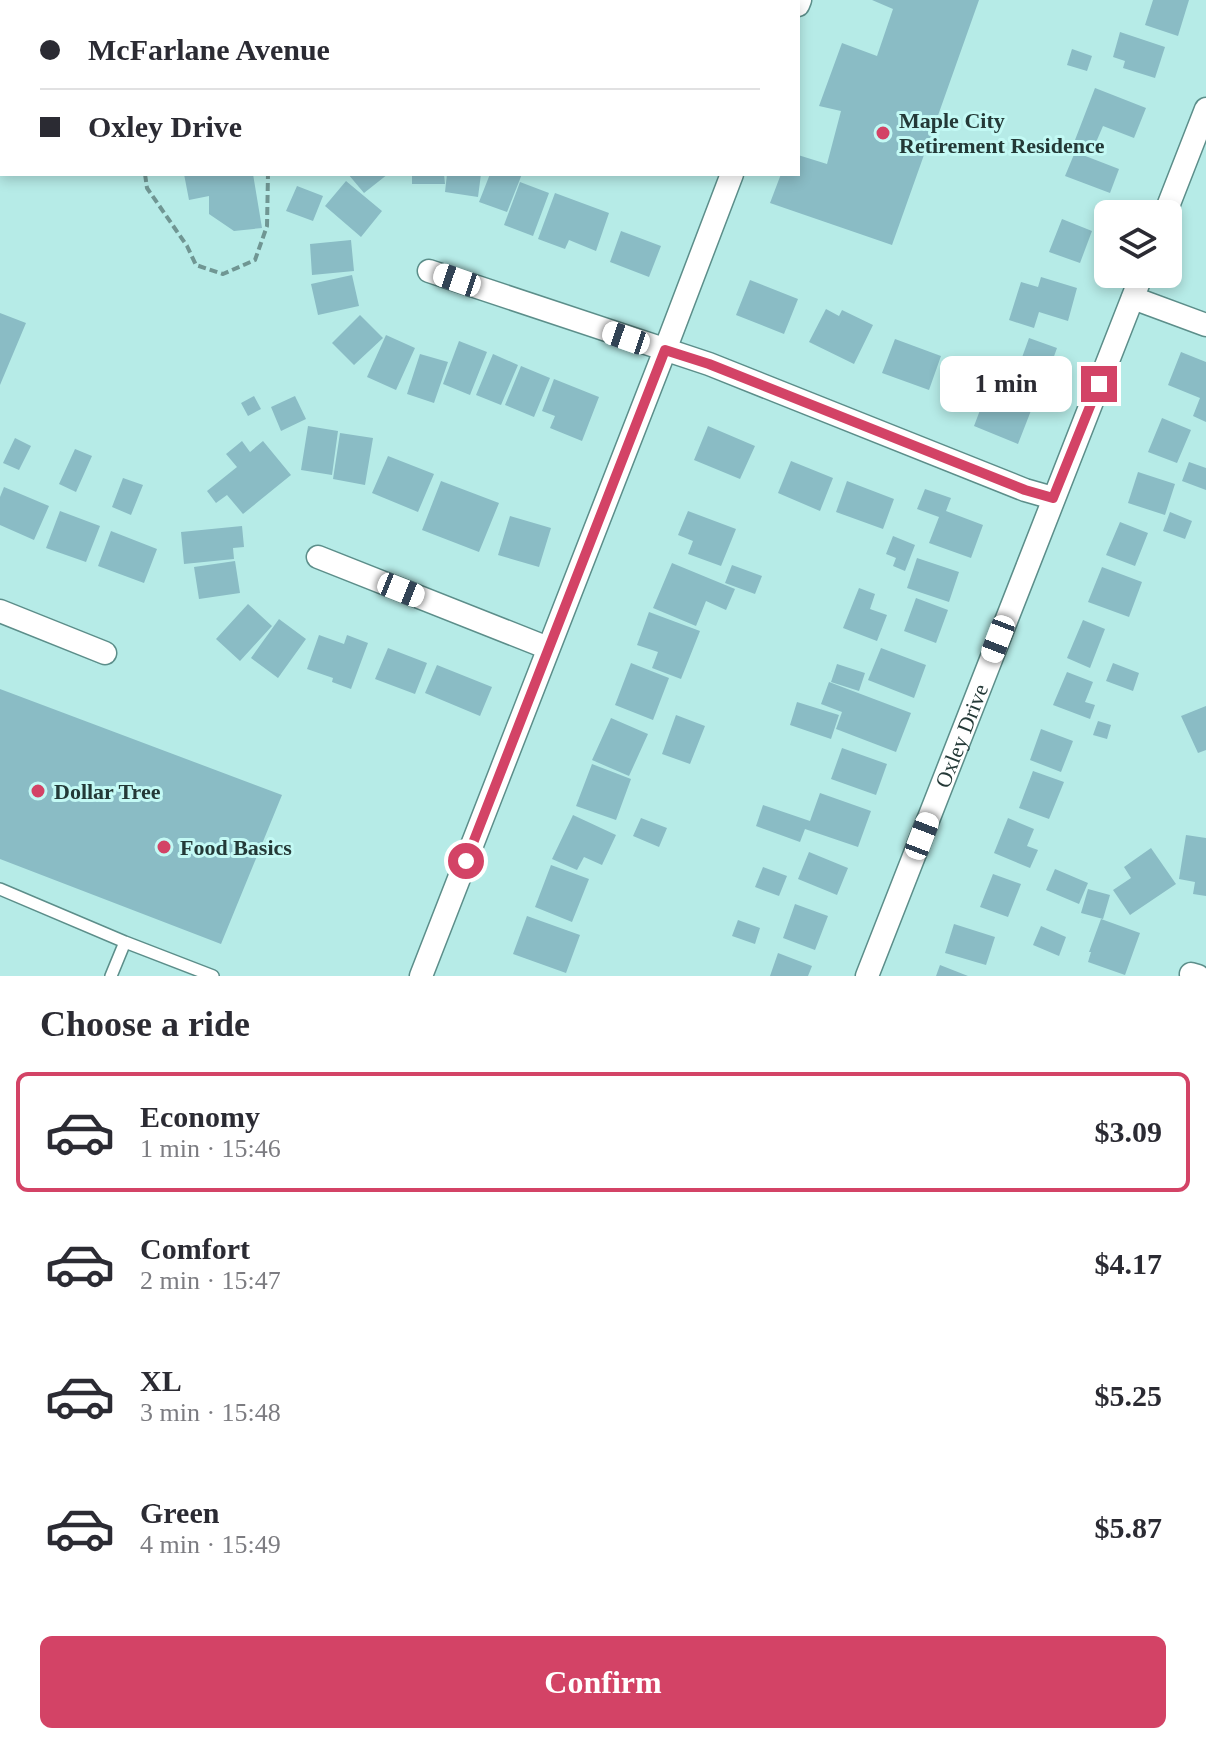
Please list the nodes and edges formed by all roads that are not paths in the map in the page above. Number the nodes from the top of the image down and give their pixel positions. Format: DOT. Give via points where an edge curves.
graph roads {
  1 [pos="1206,109"];
  2 [pos="731,176"];
  3 [pos="1170,200"];
  4 [pos="429,271"];
  5 [pos="1137,288"];
  6 [pos="1133,298"];
  7 [pos="1206,325"];
  8 [pos="665,350"];
  9 [pos="1053,498"];
  10 [pos="318,557"];
  11 [pos="0,611"];
  12 [pos="548,648"];
  13 [pos="105,653"];
  14 [pos="0,889"];
  15 [pos="125,942"];
  16 [pos="111,976"];
  17 [pos="213,976"];
  18 [pos="421,976"];
  19 [pos="867,976"];
  1 -- 3 [label="street"];
  2 -- 8 [label="street"];
  4 -- 8 [label="street"];
  5 -- 6 [label="street, Oxley Drive"];
  6 -- 7 [label="street"];
  6 -- 9 [label="street, Oxley Drive"];
  8 -- 9 [label="street"];
  8 -- 12 [label="street"];
  9 -- 19 [label="street, Oxley Drive"];
  10 -- 12 [label="street"];
  11 -- 13 [label="street"];
  12 -- 18 [label="street"];
  14 -- 15 [label="lane"];
  15 -- 16 [label="lane"];
  15 -- 17 [label="lane"];
}
